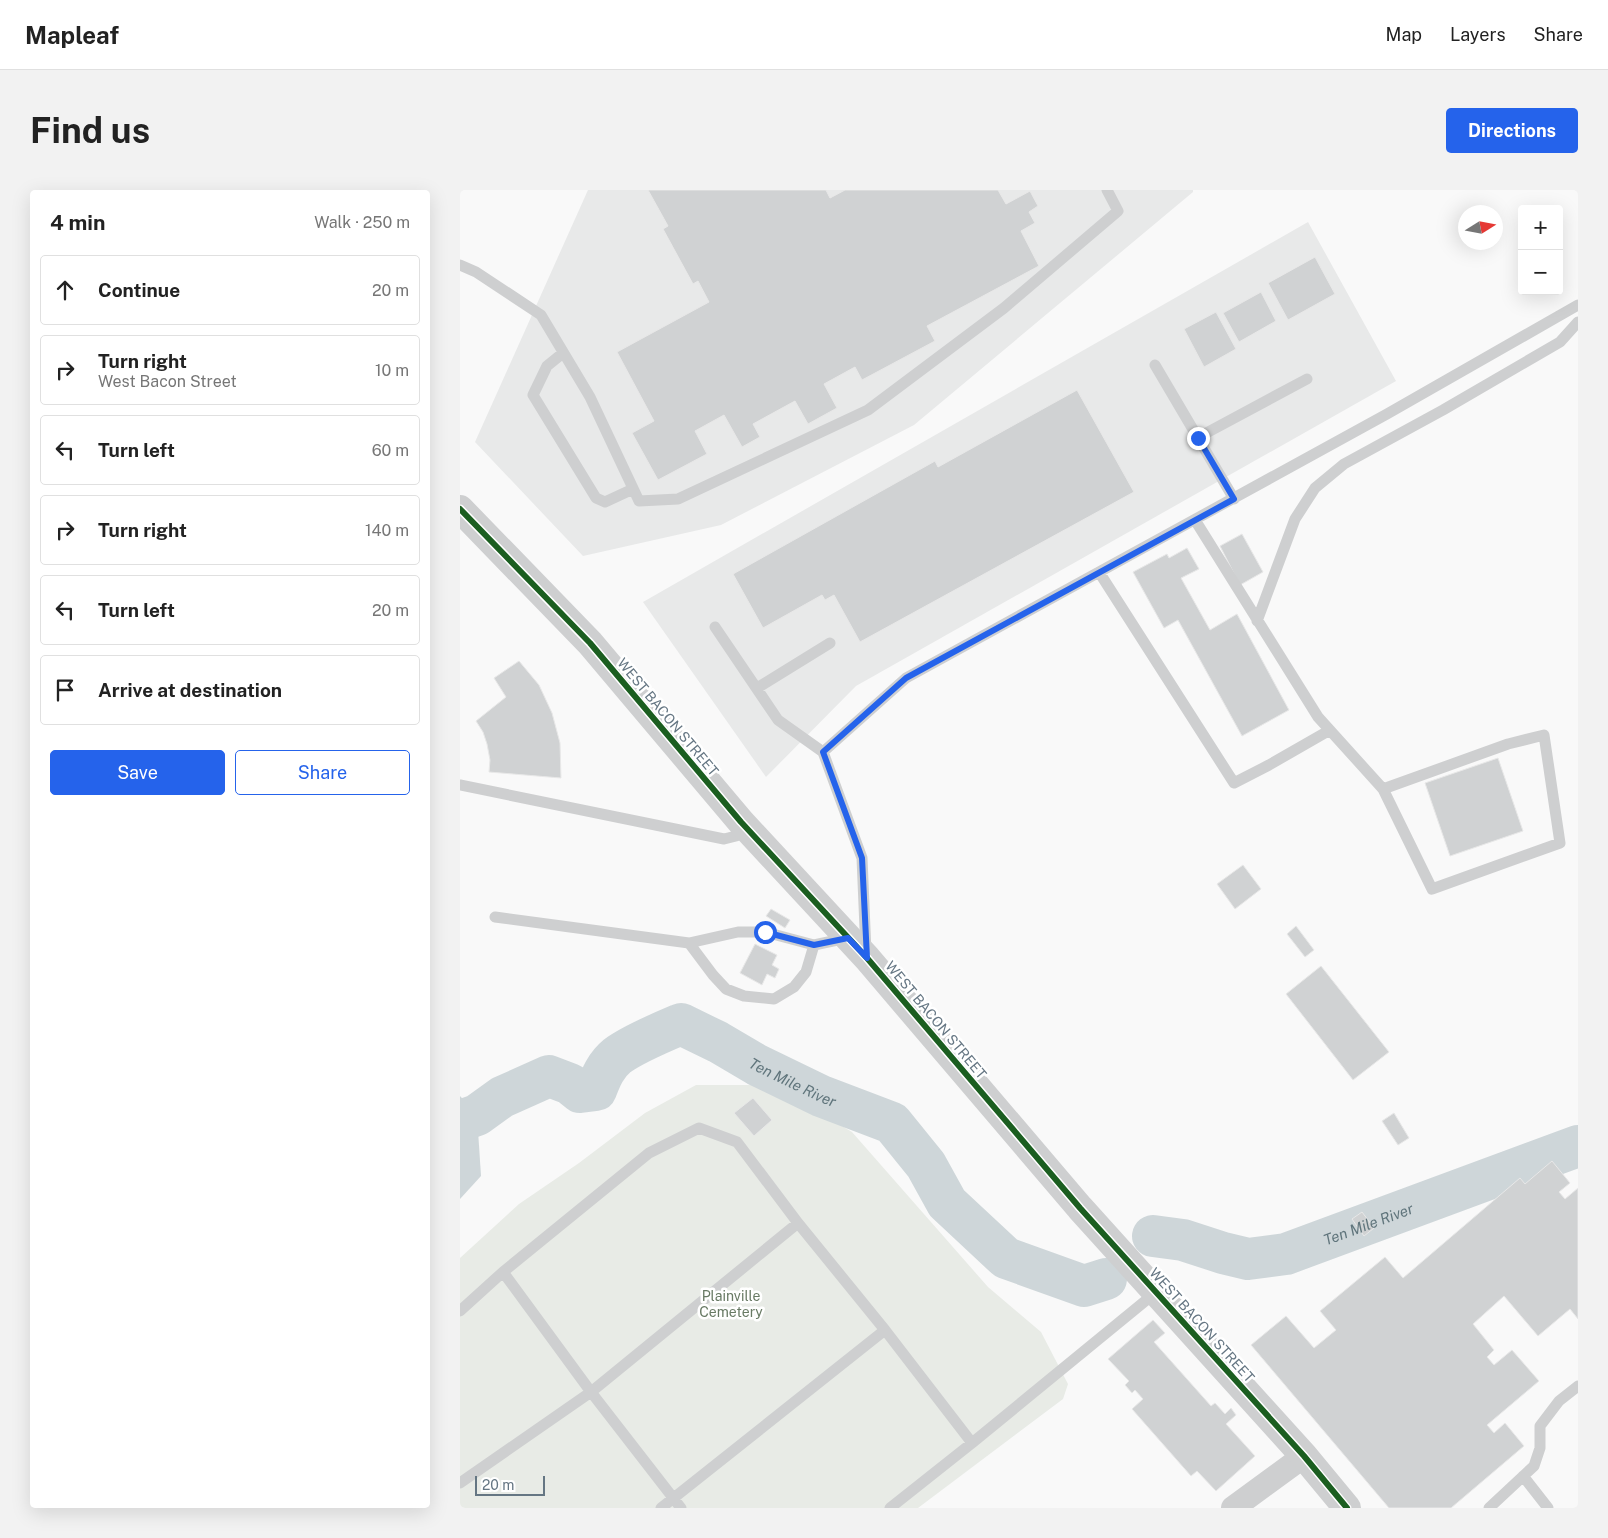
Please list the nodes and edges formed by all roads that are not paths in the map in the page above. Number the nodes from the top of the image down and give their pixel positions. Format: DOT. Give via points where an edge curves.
graph roads {
  1 [pos="1107,190"];
  2 [pos="460,265"];
  3 [pos="1578,305"];
  4 [pos="1578,313"];
  5 [pos="1578,322"];
  6 [pos="563,353"];
  7 [pos="1155,365"];
  8 [pos="1307,379"];
  9 [pos="1198,438"];
  10 [pos="633,488"];
  11 [pos="1234,499"];
  12 [pos="460,509"];
  13 [pos="1195,520"];
  14 [pos="1099,572"];
  15 [pos="1257,620"];
  16 [pos="715,627"];
  17 [pos="830,643"];
  18 [pos="757,688"];
  19 [pos="1330,730"];
  20 [pos="823,752"];
  21 [pos="460,785"];
  22 [pos="1383,789"];
  23 [pos="746,828"];
  24 [pos="495,917"];
  25 [pos="848,938"];
  26 [pos="689,943"];
  27 [pos="814,945"];
  28 [pos="867,958"];
  29 [pos="798,1223"];
  30 [pos="503,1272"];
  31 [pos="1155,1293"];
  32 [pos="460,1312"];
  33 [pos="885,1330"];
  34 [pos="1578,1386"];
  35 [pos="591,1392"];
  36 [pos="972,1443"];
  37 [pos="1304,1456"];
  38 [pos="1523,1476"];
  39 [pos="460,1483"];
  40 [pos="677,1503"];
  41 [pos="661,1508"];
  42 [pos="890,1508"];
  43 [pos="1233,1508"];
  44 [pos="1347,1508"];
  45 [pos="1490,1508"];
  46 [pos="1548,1508"];
  1 -- 10 [label="lane" via="1118,211 1004,308 868,410 678,499 639,500"];
  2 -- 6 [label="lane" via="541,315"];
  3 -- 4 [label="lane"];
  3 -- 11 [label="lane"];
  5 -- 15 [label="lane" via="1560,342 1344,464 1315,488 1295,518"];
  6 -- 10 [label="lane" via="590,397"];
  6 -- 10 [label="lane" via="547,366 533,395 596,498 605,502"];
  7 -- 9 [label="lane"];
  8 -- 9 [label="lane"];
  9 -- 11 [label="lane"];
  11 -- 13 [label="lane"];
  12 -- 23 [label="street, WEST BACON STREET" via="590,643"];
  13 -- 14 [label="lane"];
  13 -- 15 [label="lane"];
  14 -- 19 [label="lane" via="1234,783"];
  14 -- 20 [label="lane" via="906,678"];
  15 -- 19 [label="lane" via="1318,717"];
  16 -- 18 [label="lane"];
  17 -- 18 [label="lane"];
  18 -- 20 [label="lane" via="778,720"];
  19 -- 22 [label="lane"];
  20 -- 28 [label="lane" via="862,858"];
  21 -- 23 [label="lane" via="724,839 736,836"];
  22 -- 22 [label="lane" via="1508,744 1544,735 1560,843 1432,889"];
  23 -- 25 [label="street, WEST BACON STREET"];
  24 -- 26 [label="lane"];
  25 -- 27 [label="lane"];
  25 -- 28 [label="street, WEST BACON STREET"];
  26 -- 27 [label="lane" via="738,932 765,932"];
  26 -- 27 [label="lane" via="726,988 744,996 774,999 794,987 806,972"];
  28 -- 31 [label="street, WEST BACON STREET"];
  29 -- 30 [label="lane" via="737,1142 699,1128 649,1153"];
  29 -- 33 [label="lane"];
  29 -- 35 [label="lane"];
  30 -- 32 [label="lane"];
  30 -- 35 [label="lane"];
  31 -- 36 [label="lane"];
  31 -- 37 [label="street, WEST BACON STREET"];
  33 -- 36 [label="lane"];
  33 -- 40 [label="lane"];
  34 -- 38 [label="lane" via="1559,1401 1540,1426 1540,1448 1534,1466"];
  35 -- 39 [label="lane"];
  35 -- 40 [label="lane"];
  36 -- 42 [label="lane"];
  37 -- 43 [label="street"];
  37 -- 44 [label="street, WEST BACON STREET"];
  38 -- 45 [label="lane"];
  38 -- 46 [label="lane"];
  40 -- 41 [label="lane"];
}
